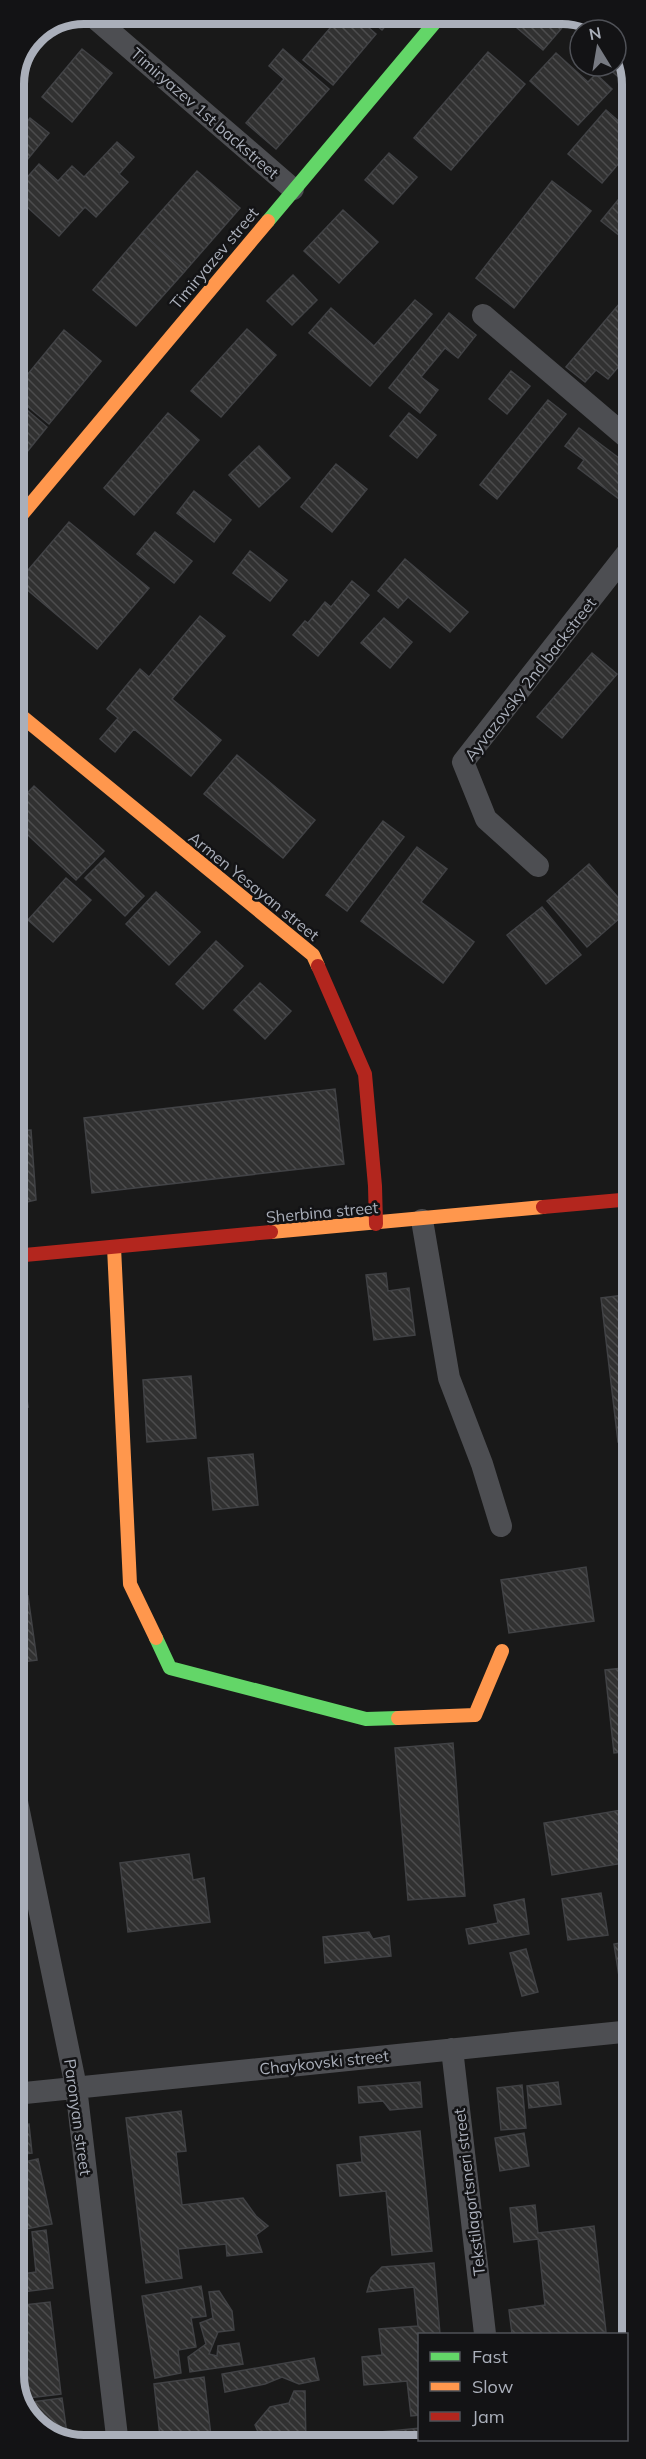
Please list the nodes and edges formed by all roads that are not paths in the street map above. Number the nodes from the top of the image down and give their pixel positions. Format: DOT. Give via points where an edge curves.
graph roads {
  1 [pos="102,24"];
  2 [pos="433,24"];
  3 [pos="293,189"];
  4 [pos="483,315"];
  5 [pos="622,433"];
  6 [pos="24,512"];
  7 [pos="622,560"];
  8 [pos="24,718"];
  9 [pos="538,866"];
  10 [pos="622,1200"];
  11 [pos="422,1220"];
  12 [pos="376,1224"];
  13 [pos="114,1247"];
  14 [pos="24,1255"];
  15 [pos="501,1526"];
  16 [pos="502,1651"];
  17 [pos="24,1836"];
  18 [pos="622,2032"];
  19 [pos="452,2049"];
  20 [pos="76,2087"];
  21 [pos="24,2093"];
  22 [pos="485,2333"];
  23 [pos="117,2435"];
  1 -- 3 [label="street, Timiryazev 1st backstreet"];
  2 -- 3 [label="street, Timiryazev street"];
  3 -- 6 [label="street, Timiryazev street"];
  4 -- 5 [label="street"];
  7 -- 9 [label="street, Ayvazovsky 2nd backstreet" via="463,762 486,819"];
  8 -- 12 [label="street, Armen Yesayan street" via="313,955 365,1074"];
  10 -- 11 [label="street, Sherbina street"];
  11 -- 12 [label="street, Sherbina street"];
  11 -- 15 [label="street" via="449,1378"];
  12 -- 13 [label="street, Sherbina street"];
  13 -- 14 [label="street, Sherbina street"];
  13 -- 16 [label="street" via="130,1584 170,1668 366,1719 475,1715"];
  17 -- 20 [label="street, Paronyan street"];
  18 -- 19 [label="street, Chaykovski street"];
  19 -- 20 [label="street, Chaykovski street"];
  19 -- 22 [label="street, Tekstilagortsneri street"];
  20 -- 21 [label="street, Chaykovski street"];
  20 -- 23 [label="street, Paronyan street"];
}
